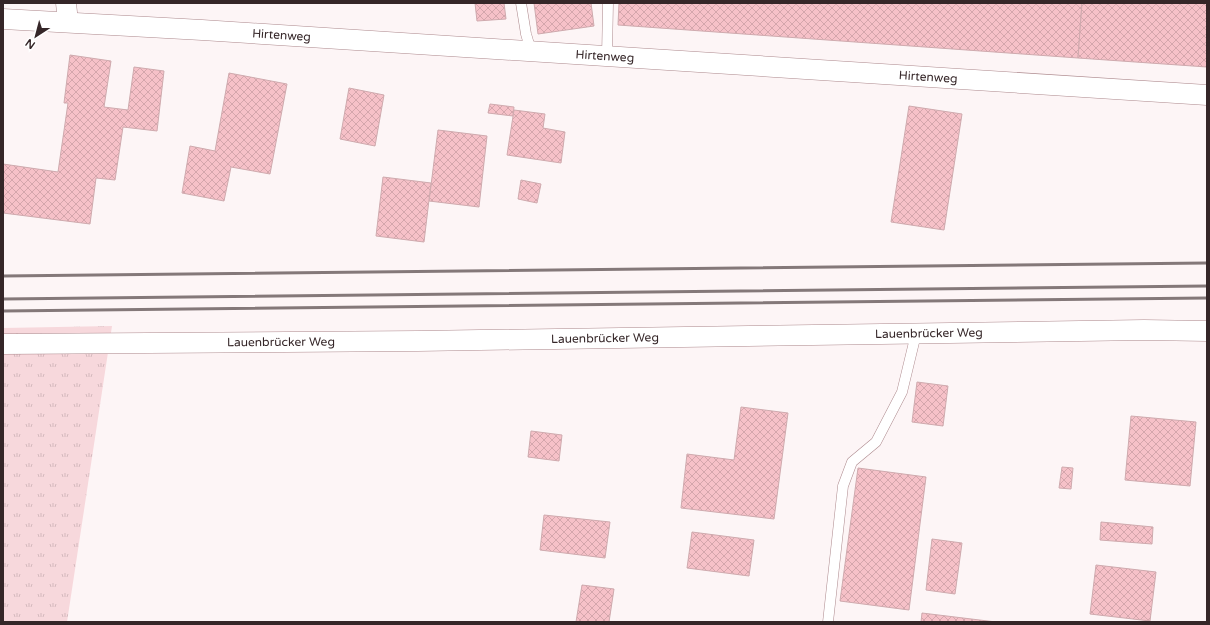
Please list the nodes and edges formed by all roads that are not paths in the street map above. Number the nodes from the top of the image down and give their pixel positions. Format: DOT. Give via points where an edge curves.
graph roads {
  1 [pos="521,3"];
  2 [pos="608,3"];
  3 [pos="67,12"];
  4 [pos="3,19"];
  5 [pos="531,51"];
  6 [pos="607,56"];
  7 [pos="1207,95"];
  8 [pos="1207,331"];
  9 [pos="916,334"];
  10 [pos="3,344"];
  11 [pos="828,622"];
  1 -- 5 [label="lane"];
  2 -- 6 [label="lane"];
  3 -- 4 [label="street, Hirtenweg"];
  3 -- 5 [label="street, Hirtenweg"];
  5 -- 6 [label="street, Hirtenweg"];
  6 -- 7 [label="street, Hirtenweg"];
  8 -- 9 [label="street, Lauenbrücker Weg"];
  9 -- 10 [label="street, Lauenbrücker Weg"];
  9 -- 11 [label="lane" via="902,392 876,442 852,462 843,486"];
}
